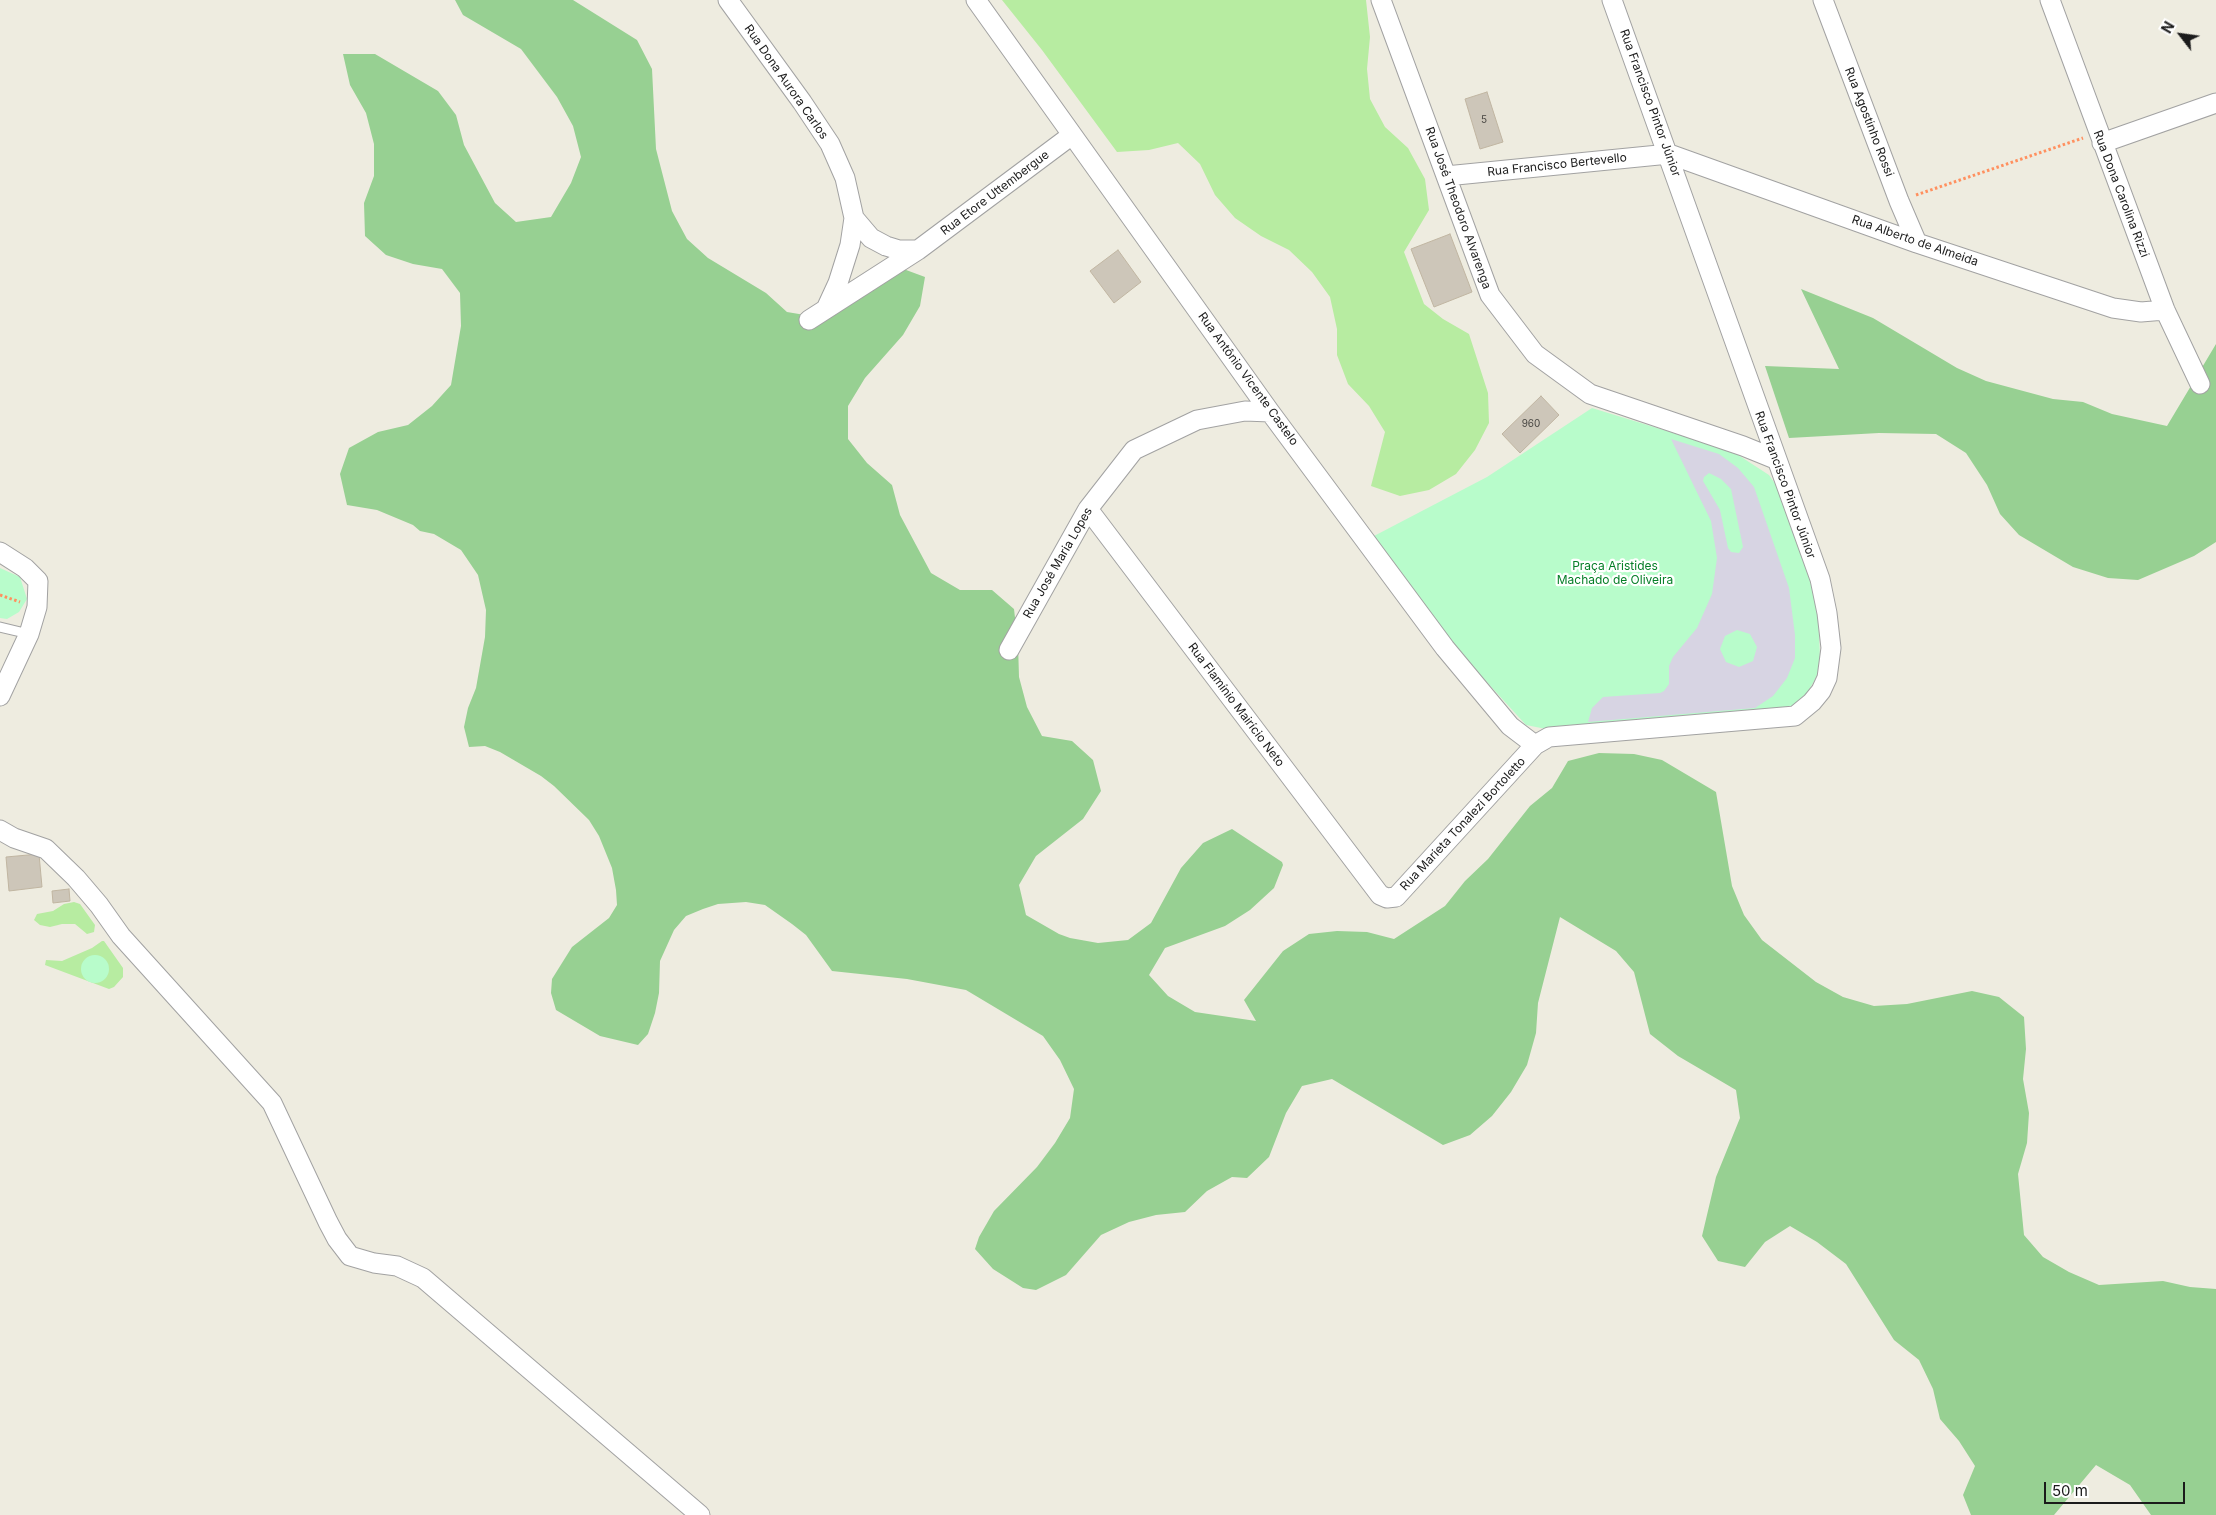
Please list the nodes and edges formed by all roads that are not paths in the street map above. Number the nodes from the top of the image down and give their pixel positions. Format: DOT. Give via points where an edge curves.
graph roads {
  1 [pos="728,0"];
  2 [pos="976,0"];
  3 [pos="1381,0"];
  4 [pos="1612,0"];
  5 [pos="1824,0"];
  6 [pos="2050,0"];
  7 [pos="2216,103"];
  8 [pos="1072,136"];
  9 [pos="2100,138"];
  10 [pos="1669,154"];
  11 [pos="1446,176"];
  12 [pos="854,218"];
  13 [pos="1917,243"];
  14 [pos="918,250"];
  15 [pos="826,309"];
  16 [pos="2165,310"];
  17 [pos="809,320"];
  18 [pos="2200,384"];
  19 [pos="1270,412"];
  20 [pos="1775,459"];
  21 [pos="1088,509"];
  22 [pos="1,551"];
  23 [pos="0,627"];
  24 [pos="30,634"];
  25 [pos="1009,650"];
  26 [pos="0,696"];
  27 [pos="1535,745"];
  28 [pos="0,830"];
  29 [pos="1387,898"];
  30 [pos="700,1515"];
  1 -- 12 [label="street, Rua Dona Aurora Carlos" via="830,144 845,178"];
  2 -- 8 [label="street, Rua Antônio Vicente Castelo"];
  3 -- 11 [label="street, Rua José Theodoro Alvarenga"];
  4 -- 10 [label="street, Rua Francisco Pintor Júnior"];
  5 -- 13 [label="street, Rua Agostinho Rossi"];
  6 -- 9 [label="street, Rua Dona Carolina Rizzi"];
  7 -- 9 [label="street"];
  8 -- 14 [label="street, Rua Etore Uttembergue"];
  8 -- 19 [label="street, Rua Antônio Vicente Castelo"];
  9 -- 16 [label="street, Rua Dona Carolina Rizzi"];
  10 -- 11 [label="street, Rua Francisco Bertevello"];
  10 -- 13 [label="street, Rua Alberto de Almeida"];
  10 -- 20 [label="street, Rua Francisco Pintor Júnior"];
  11 -- 20 [label="street, Rua José Theodoro Alvarenga" via="1490,295 1535,354 1590,394"];
  12 -- 14 [label="street" via="871,238 886,246"];
  12 -- 15 [label="street, Rua Dona Aurora Carlos" via="850,245"];
  13 -- 16 [label="street, Rua Alberto de Almeida" via="2113,308 2141,312"];
  14 -- 15 [label="street, Rua Etore Uttembergue"];
  15 -- 17 [label="street, Rua Etore Uttembergue"];
  16 -- 18 [label="street, Rua Dona Carolina Rizzi"];
  19 -- 21 [label="street, Rua José Maria Lopes" via="1245,411 1197,420 1134,450"];
  19 -- 27 [label="street, Rua Antônio Vicente Castelo" via="1444,648 1510,726"];
  20 -- 27 [label="street, Rua Francisco Pintor Júnior" via="1820,579 1828,613 1831,648 1827,678 1821,691 1795,716 1549,737"];
  21 -- 25 [label="street, Rua José Maria Lopes"];
  21 -- 29 [label="street, Rua Flamínio Mairício Neto" via="1380,894"];
  22 -- 24 [label="street" via="38,581 37,607"];
  23 -- 24 [label="lane"];
  24 -- 26 [label="street"];
  27 -- 29 [label="street, Rua Marieta Tonalezi Bortoletto" via="1396,897"];
  28 -- 30 [label="street" via="46,849 76,878 121,936 272,1103 328,1222 350,1256 397,1266 423,1278"];
}
